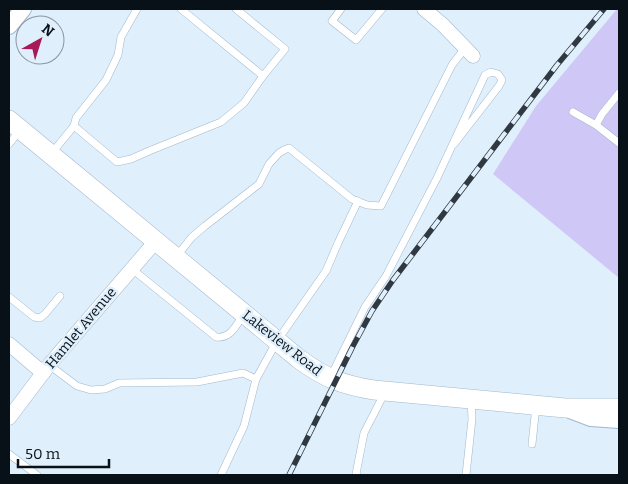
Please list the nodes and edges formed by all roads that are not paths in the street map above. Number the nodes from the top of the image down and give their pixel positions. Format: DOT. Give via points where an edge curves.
graph roads {
  1 [pos="23,9"];
  2 [pos="137,9"];
  3 [pos="181,9"];
  4 [pos="236,9"];
  5 [pos="341,9"];
  6 [pos="382,9"];
  7 [pos="424,9"];
  8 [pos="9,26"];
  9 [pos="469,52"];
  10 [pos="263,76"];
  11 [pos="619,93"];
  12 [pos="573,112"];
  13 [pos="596,125"];
  14 [pos="74,126"];
  15 [pos="13,131"];
  16 [pos="619,143"];
  17 [pos="454,144"];
  18 [pos="50,154"];
  19 [pos="358,201"];
  20 [pos="156,242"];
  21 [pos="175,257"];
  22 [pos="132,268"];
  23 [pos="60,296"];
  24 [pos="9,297"];
  25 [pos="244,314"];
  26 [pos="276,340"];
  27 [pos="9,344"];
  28 [pos="46,369"];
  29 [pos="256,379"];
  30 [pos="329,379"];
  31 [pos="386,391"];
  32 [pos="470,399"];
  33 [pos="536,405"];
  34 [pos="566,408"];
  35 [pos="619,408"];
  36 [pos="9,418"];
  37 [pos="619,420"];
  38 [pos="532,444"];
  39 [pos="9,454"];
  40 [pos="37,475"];
  41 [pos="221,475"];
  42 [pos="357,475"];
  43 [pos="466,475"];
  1 -- 8 [label="street"];
  2 -- 14 [label="lane" via="121,37 118,55 106,80 76,118"];
  3 -- 10 [label="lane"];
  4 -- 10 [label="lane" via="285,49"];
  5 -- 6 [label="lane" via="332,21 356,40"];
  7 -- 9 [label="street"];
  9 -- 19 [label="lane" via="452,65 381,206"];
  10 -- 14 [label="lane" via="244,103 221,122 131,159 116,162"];
  11 -- 13 [label="lane"];
  12 -- 13 [label="lane"];
  13 -- 16 [label="lane"];
  14 -- 18 [label="lane"];
  15 -- 18 [label="main road, Lakeview Road"];
  17 -- 17 [label="lane" via="486,75 491,72 498,74 502,80 499,86"];
  17 -- 30 [label="lane"];
  18 -- 20 [label="main road, Lakeview Road"];
  19 -- 21 [label="lane" via="289,148 269,164 259,184 204,226"];
  19 -- 26 [label="lane" via="326,271"];
  20 -- 21 [label="main road, Lakeview Road"];
  20 -- 22 [label="street, Hamlet Avenue"];
  21 -- 25 [label="main road, Lakeview Road"];
  22 -- 25 [label="lane" via="216,337 228,336"];
  22 -- 28 [label="street, Hamlet Avenue"];
  23 -- 24 [label="lane" via="40,318 34,317"];
  25 -- 26 [label="main road, Lakeview Road"];
  26 -- 29 [label="lane"];
  26 -- 30 [label="main road, Lakeview Road"];
  27 -- 28 [label="street"];
  28 -- 29 [label="lane" via="91,390 106,389 119,382 197,382 243,373"];
  28 -- 36 [label="street, Hamlet Avenue"];
  29 -- 41 [label="lane" via="244,426"];
  30 -- 31 [label="main road, Lakeview Road"];
  31 -- 32 [label="main road, Lakeview Road"];
  31 -- 42 [label="lane" via="364,433"];
  32 -- 33 [label="main road, Lakeview Road"];
  32 -- 43 [label="lane" via="472,419"];
  33 -- 34 [label="main road, Lakeview Road"];
  33 -- 38 [label="lane"];
  34 -- 35 [label="main road"];
  34 -- 37 [label="street, Lakeview Road" via="591,418"];
  39 -- 40 [label="lane"];
}
